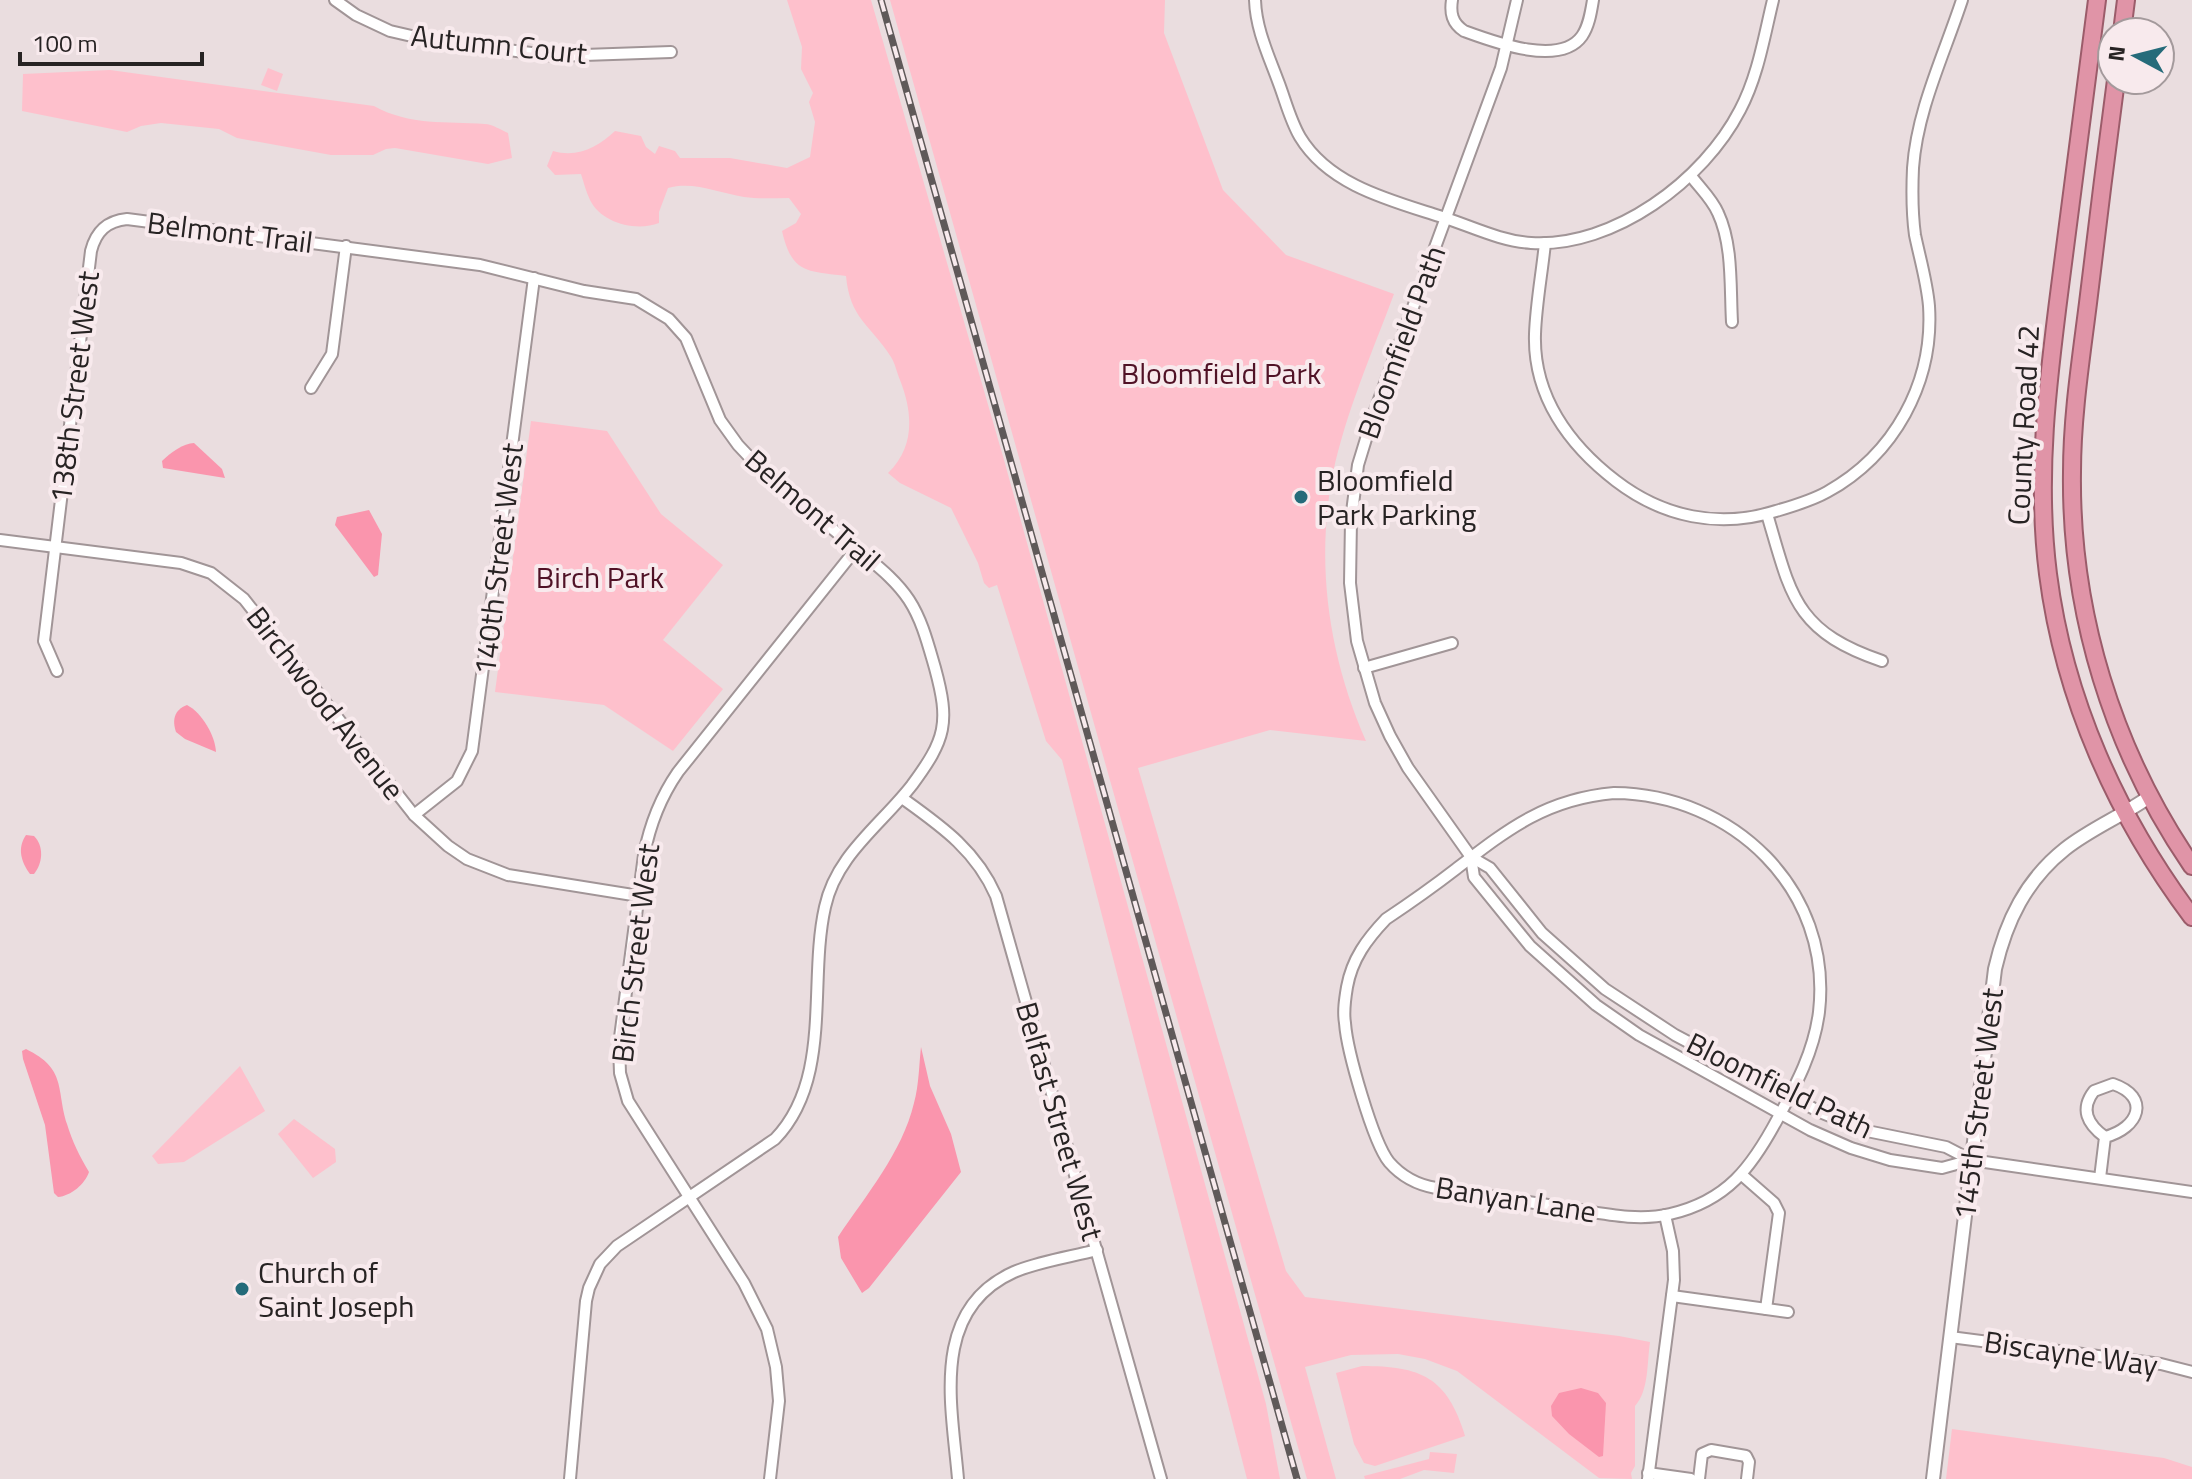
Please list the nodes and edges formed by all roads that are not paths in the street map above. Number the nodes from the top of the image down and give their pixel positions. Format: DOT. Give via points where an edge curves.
graph roads {
  1 [pos="335,0"];
  2 [pos="1255,0"];
  3 [pos="1452,0"];
  4 [pos="1517,0"];
  5 [pos="1593,0"];
  6 [pos="1773,0"];
  7 [pos="1962,0"];
  8 [pos="2097,0"];
  9 [pos="1508,43"];
  10 [pos="671,52"];
  11 [pos="2114,96"];
  12 [pos="1691,176"];
  13 [pos="1446,218"];
  14 [pos="101,230"];
  15 [pos="1545,243"];
  16 [pos="346,246"];
  17 [pos="534,278"];
  18 [pos="1732,322"];
  19 [pos="311,388"];
  20 [pos="1767,514"];
  21 [pos="0,540"];
  22 [pos="55,547"];
  23 [pos="856,549"];
  24 [pos="1452,643"];
  25 [pos="1882,661"];
  26 [pos="1364,668"];
  27 [pos="57,671"];
  28 [pos="2149,797"];
  29 [pos="902,798"];
  30 [pos="2126,814"];
  31 [pos="414,815"];
  32 [pos="1471,857"];
  33 [pos="2192,866"];
  34 [pos="639,896"];
  35 [pos="2192,917"];
  36 [pos="1791,1096"];
  37 [pos="1780,1114"];
  38 [pos="2105,1137"];
  39 [pos="1971,1160"];
  40 [pos="1742,1175"];
  41 [pos="2100,1178"];
  42 [pos="2192,1192"];
  43 [pos="691,1198"];
  44 [pos="1665,1215"];
  45 [pos="1097,1250"];
  46 [pos="1672,1296"];
  47 [pos="1766,1309"];
  48 [pos="1788,1312"];
  49 [pos="1950,1337"];
  50 [pos="2192,1372"];
  51 [pos="1648,1476"];
  52 [pos="570,1479"];
  53 [pos="770,1479"];
  54 [pos="958,1479"];
  55 [pos="1161,1479"];
  56 [pos="1691,1479"];
  57 [pos="1699,1479"];
  58 [pos="1747,1479"];
  59 [pos="1933,1479"];
  1 -- 10 [label="street, Autumn Court" via="390,31 429,40 555,56"];
  2 -- 13 [label="street" via="1262,39 1294,125 1317,158 1350,183"];
  3 -- 9 [label="street" via="1458,27"];
  4 -- 9 [label="street, Bloomfield Path"];
  5 -- 9 [label="street" via="1585,33 1571,47 1553,53"];
  6 -- 12 [label="street" via="1740,110 1722,141"];
  7 -- 20 [label="street" via="1925,107 1914,159 1915,231 1929,318 1918,386 1903,420 1867,462 1828,491"];
  8 -- 30 [label="highway, County Road 42" via="2048,386 2043,495 2048,573 2065,659 2092,743"];
  9 -- 13 [label="street, Bloomfield Path"];
  11 -- 28 [label="highway, County Road 42" via="2074,428 2072,499 2077,565 2091,637 2119,732"];
  12 -- 15 [label="street" via="1630,219"];
  12 -- 18 [label="street" via="1722,225"];
  13 -- 15 [label="street" via="1505,238"];
  13 -- 26 [label="street, Bloomfield Path" via="1373,416 1355,483 1350,583"];
  14 -- 16 [label="street, Belmont Trail" via="127,219"];
  14 -- 22 [label="street, 138th Street West" via="91,251"];
  15 -- 20 [label="street" via="1536,356 1545,395 1569,436 1619,483 1678,515 1719,520"];
  16 -- 17 [label="street, Belmont Trail"];
  16 -- 19 [label="street" via="332,354"];
  17 -- 23 [label="street, Belmont Trail" via="636,299 669,319 692,349 715,410 732,437"];
  17 -- 31 [label="street, 140th Street West" via="472,751 457,781"];
  20 -- 25 [label="street" via="1802,611 1832,640"];
  21 -- 22 [label="street, Birchwood Avenue"];
  22 -- 27 [label="street, 138th Street West" via="44,641"];
  22 -- 31 [label="street, Birchwood Avenue" via="181,563 222,579 244,599"];
  23 -- 29 [label="street, Belmont Trail" via="888,574 910,601 943,697 936,752"];
  23 -- 34 [label="street, Birch Street West" via="667,787 648,836"];
  24 -- 26 [label="street"];
  26 -- 32 [label="street, Bloomfield Path" via="1396,749"];
  28 -- 30 [label="street, 145th Street West"];
  28 -- 33 [label="highway, County Road 42"];
  29 -- 43 [label="street, Belmont Trail" via="832,882 823,915 809,1080 799,1106 775,1139"];
  29 -- 45 [label="street, Belfast Street West" via="960,841 990,883"];
  30 -- 35 [label="highway, County Road 42"];
  30 -- 39 [label="street, 145th Street West" via="2067,847 2019,899 1995,969"];
  31 -- 34 [label="street, Birchwood Avenue" via="448,846 487,868 529,881"];
  32 -- 36 [label="street, Bloomfield Path" via="1490,868 1542,933 1605,989 1648,1019"];
  32 -- 36 [label="street, Banyan Lane" via="1534,814 1596,795 1670,799 1740,832 1787,882 1814,948 1820,982 1816,1029"];
  32 -- 37 [label="street, Bloomfield Path" via="1474,877 1495,906 1578,991 1639,1035"];
  32 -- 44 [label="street, Banyan Lane" via="1386,919 1361,949 1349,977 1346,1031 1378,1145 1397,1171 1426,1186 1617,1215"];
  34 -- 43 [label="street, Birch Street West" via="619,1045 622,1087"];
  36 -- 37 [label="street, Banyan Lane"];
  36 -- 39 [label="street, Bloomfield Path" via="1855,1127 1946,1147"];
  37 -- 39 [label="street, Bloomfield Path" via="1837,1143 1890,1160 1942,1168"];
  37 -- 40 [label="street, Banyan Lane"];
  38 -- 38 [label="street" via="2126,1130 2136,1112 2128,1090 2113,1084 2094,1091 2086,1107 2091,1125"];
  38 -- 41 [label="street"];
  39 -- 41 [label="street"];
  39 -- 49 [label="street, 145th Street West"];
  40 -- 44 [label="street, Banyan Lane" via="1705,1202"];
  40 -- 47 [label="street" via="1779,1213"];
  41 -- 42 [label="street"];
  43 -- 52 [label="street, Belmont Trail" via="617,1246 594,1277 586,1301"];
  43 -- 53 [label="street, Birch Street West" via="753,1298 771,1342 779,1401"];
  44 -- 46 [label="street" via="1673,1251"];
  45 -- 54 [label="street" via="1012,1273 988,1289 965,1317 950,1363"];
  45 -- 55 [label="street, Belfast Street West"];
  46 -- 47 [label="street"];
  46 -- 51 [label="street"];
  47 -- 48 [label="street"];
  49 -- 50 [label="street, Biscayne Way"];
  49 -- 59 [label="street, 145th Street West"];
  51 -- 56 [label="street"];
  57 -- 58 [label="street" via="1702,1454 1711,1450 1746,1456"];
}
